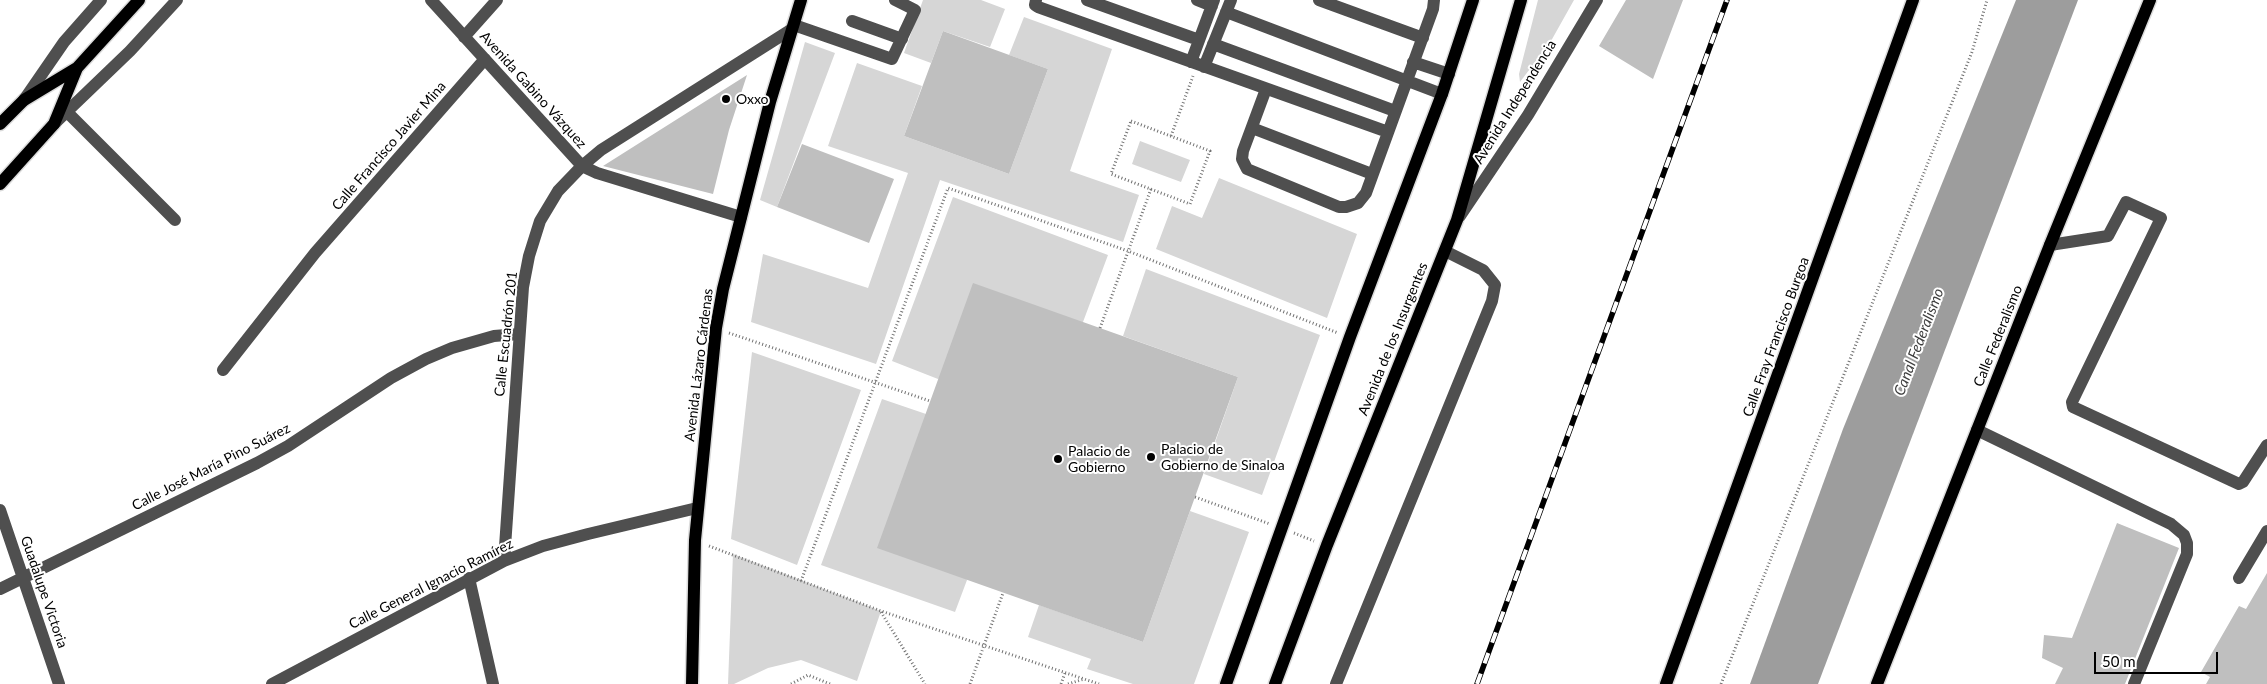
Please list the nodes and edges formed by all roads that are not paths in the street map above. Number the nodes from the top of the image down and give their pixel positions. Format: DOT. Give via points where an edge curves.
graph roads {
  1 [pos="100,0"];
  2 [pos="139,0"];
  3 [pos="177,0"];
  4 [pos="430,0"];
  5 [pos="497,0"];
  6 [pos="801,0"];
  7 [pos="895,0"];
  8 [pos="1036,0"];
  9 [pos="1087,0"];
  10 [pos="1197,0"];
  11 [pos="1231,0"];
  12 [pos="1319,0"];
  13 [pos="1434,0"];
  14 [pos="1472,0"];
  15 [pos="1521,0"];
  16 [pos="1597,0"];
  17 [pos="1913,0"];
  18 [pos="2150,0"];
  19 [pos="2158,0"];
  20 [pos="1213,3"];
  21 [pos="1226,12"];
  22 [pos="852,21"];
  23 [pos="793,27"];
  24 [pos="464,37"];
  25 [pos="1422,38"];
  26 [pos="2134,38"];
  27 [pos="902,39"];
  28 [pos="1199,40"];
  29 [pos="1213,44"];
  30 [pos="485,59"];
  31 [pos="1191,62"];
  32 [pos="1413,62"];
  33 [pos="1204,67"];
  34 [pos="77,68"];
  35 [pos="1449,74"];
  36 [pos="1406,81"];
  37 [pos="1266,89"];
  38 [pos="1442,94"];
  39 [pos="24,100"];
  40 [pos="1395,111"];
  41 [pos="66,112"];
  42 [pos="0,124"];
  43 [pos="54,124"];
  44 [pos="1252,128"];
  45 [pos="1388,132"];
  46 [pos="582,166"];
  47 [pos="1372,174"];
  48 [pos="0,184"];
  49 [pos="741,217"];
  50 [pos="175,220"];
  51 [pos="1457,220"];
  52 [pos="2050,245"];
  53 [pos="1445,251"];
  54 [pos="518,334"];
  55 [pos="223,370"];
  56 [pos="1977,430"];
  57 [pos="2267,445"];
  58 [pos="697,508"];
  59 [pos="0,510"];
  60 [pos="2267,531"];
  61 [pos="504,561"];
  62 [pos="23,577"];
  63 [pos="469,578"];
  64 [pos="2239,578"];
  65 [pos="0,589"];
  66 [pos="59,684"];
  67 [pos="272,684"];
  68 [pos="493,684"];
  69 [pos="692,684"];
  70 [pos="1226,684"];
  71 [pos="1274,684"];
  72 [pos="1336,684"];
  73 [pos="1666,684"];
  74 [pos="1877,684"];
  75 [pos="2134,684"];
  1 -- 39 [label="street" via="64,42"];
  2 -- 34 [label="main road"];
  3 -- 41 [label="street"];
  4 -- 24 [label="street, Avenida Gabino Vázquez"];
  5 -- 24 [label="street"];
  6 -- 23 [label="main road, Avenida Lázaro Cárdenas"];
  7 -- 27 [label="street" via="915,10"];
  8 -- 31 [label="street" via="1036,7"];
  9 -- 28 [label="street"];
  10 -- 20 [label="street"];
  11 -- 21 [label="street"];
  12 -- 25 [label="street"];
  13 -- 25 [label="street"];
  14 -- 35 [label="main road"];
  15 -- 51 [label="main road, Avenida de los Insurgentes"];
  16 -- 51 [label="street, Avenida Independencia" via="1528,115"];
  17 -- 73 [label="main road, Calle Fray Francisco Burgoa"];
  18 -- 26 [label="main road, Calle Federalismo"];
  19 -- 26 [label="main road"];
  20 -- 28 [label="street"];
  21 -- 29 [label="street"];
  21 -- 36 [label="street"];
  22 -- 27 [label="street"];
  23 -- 27 [label="street" via="890,59 894,58"];
  23 -- 46 [label="street, Calle Escuadrón 201" via="600,150"];
  23 -- 49 [label="main road, Avenida Lázaro Cárdenas"];
  24 -- 30 [label="street, Avenida Gabino Vázquez"];
  25 -- 32 [label="street"];
  26 -- 52 [label="main road, Calle Federalismo"];
  28 -- 31 [label="street"];
  29 -- 33 [label="street"];
  29 -- 40 [label="street"];
  30 -- 46 [label="street, Avenida Gabino Vázquez"];
  30 -- 55 [label="street, Calle Francisco Javier Mina" via="316,253"];
  31 -- 33 [label="street"];
  32 -- 35 [label="street"];
  32 -- 36 [label="street"];
  33 -- 37 [label="street"];
  34 -- 39 [label="main road"];
  34 -- 43 [label="main road"];
  35 -- 38 [label="main road"];
  36 -- 38 [label="street"];
  36 -- 40 [label="street"];
  37 -- 44 [label="street"];
  37 -- 45 [label="street"];
  38 -- 70 [label="main road" via="1350,338"];
  39 -- 42 [label="main road"];
  40 -- 45 [label="street"];
  41 -- 43 [label="street"];
  41 -- 50 [label="street"];
  43 -- 48 [label="main road"];
  44 -- 47 [label="street"];
  44 -- 47 [label="street" via="1242,159 1247,169 1339,207 1363,198"];
  45 -- 47 [label="street"];
  46 -- 49 [label="street, Avenida Gabino Vázquez"];
  46 -- 54 [label="street, Calle Escuadrón 201" via="558,191 540,220 529,256"];
  49 -- 58 [label="main road, Avenida Lázaro Cárdenas" via="716,328"];
  51 -- 53 [label="main road, Avenida de los Insurgentes"];
  52 -- 56 [label="main road, Calle Federalismo"];
  52 -- 57 [label="street" via="2108,236 2126,202 2161,218 2072,407 2239,484"];
  53 -- 71 [label="main road, Avenida de los Insurgentes"];
  53 -- 72 [label="street" via="1483,270 1495,285 1492,301"];
  54 -- 61 [label="street, Calle Escuadrón 201"];
  54 -- 62 [label="street, Calle José María Pino Suárez" via="494,336 426,359 257,463"];
  56 -- 74 [label="main road, Calle Federalismo"];
  56 -- 75 [label="street" via="2171,524 2184,535 2187,554"];
  58 -- 61 [label="street, Calle General Ignacio Ramírez" via="543,546"];
  58 -- 69 [label="main road, Avenida Lázaro Cárdenas"];
  59 -- 62 [label="street, Guadalupe Victoria"];
  60 -- 64 [label="street"];
  61 -- 63 [label="street, Calle General Ignacio Ramírez"];
  62 -- 65 [label="street, Calle José María Pino Suárez"];
  62 -- 66 [label="street, Guadalupe Victoria"];
  63 -- 67 [label="street, Calle General Ignacio Ramírez"];
  63 -- 68 [label="street"];
}
